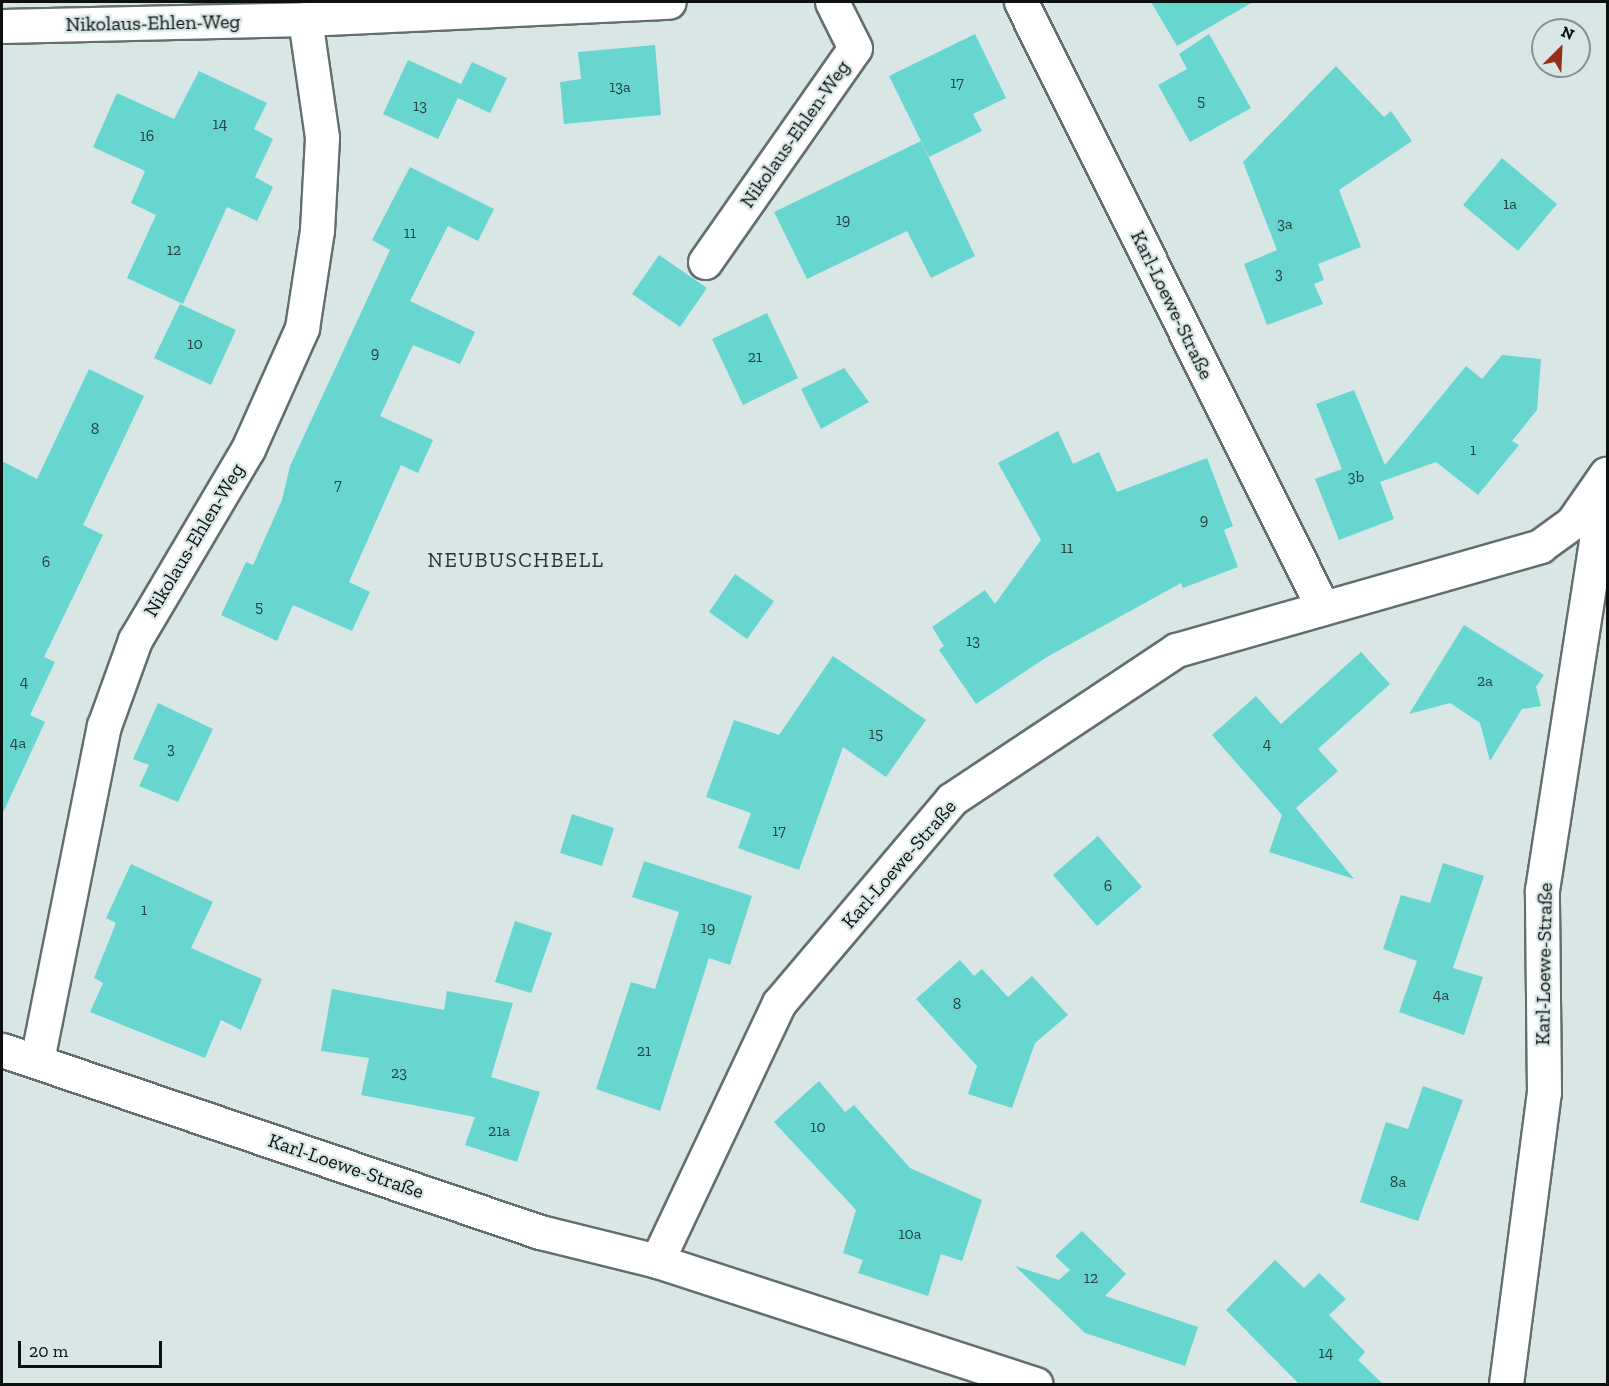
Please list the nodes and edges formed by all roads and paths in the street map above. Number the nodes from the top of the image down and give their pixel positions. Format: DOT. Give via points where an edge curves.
graph roads {
  1 [pos="669,2"];
  2 [pos="832,2"];
  3 [pos="1021,2"];
  4 [pos="305,20"];
  5 [pos="2,26"];
  6 [pos="705,262"];
  7 [pos="1607,468"];
  8 [pos="1323,608"];
  9 [pos="2,1050"];
  10 [pos="37,1060"];
  11 [pos="657,1261"];
  12 [pos="1035,1384"];
  13 [pos="1506,1384"];
  1 -- 4 [label="street, Nikolaus-Ehlen-Weg"];
  2 -- 6 [label="street, Nikolaus-Ehlen-Weg" via="855,48"];
  3 -- 8 [label="street, Karl-Loewe-Straße"];
  4 -- 5 [label="street, Nikolaus-Ehlen-Weg"];
  4 -- 10 [label="street, Nikolaus-Ehlen-Weg" via="322,137 317,230 302,328 248,448 135,640 104,726"];
  7 -- 8 [label="street, Karl-Loewe-Straße" via="1572,523 1540,546"];
  7 -- 13 [label="street, Karl-Loewe-Straße" via="1542,890 1544,1093"];
  8 -- 11 [label="street, Karl-Loewe-Straße" via="1176,650 952,800 779,1003"];
  9 -- 10 [label="street, Karl-Loewe-Straße"];
  10 -- 11 [label="street, Karl-Loewe-Straße" via="540,1232"];
  11 -- 12 [label="street, Karl-Loewe-Straße"];
}
